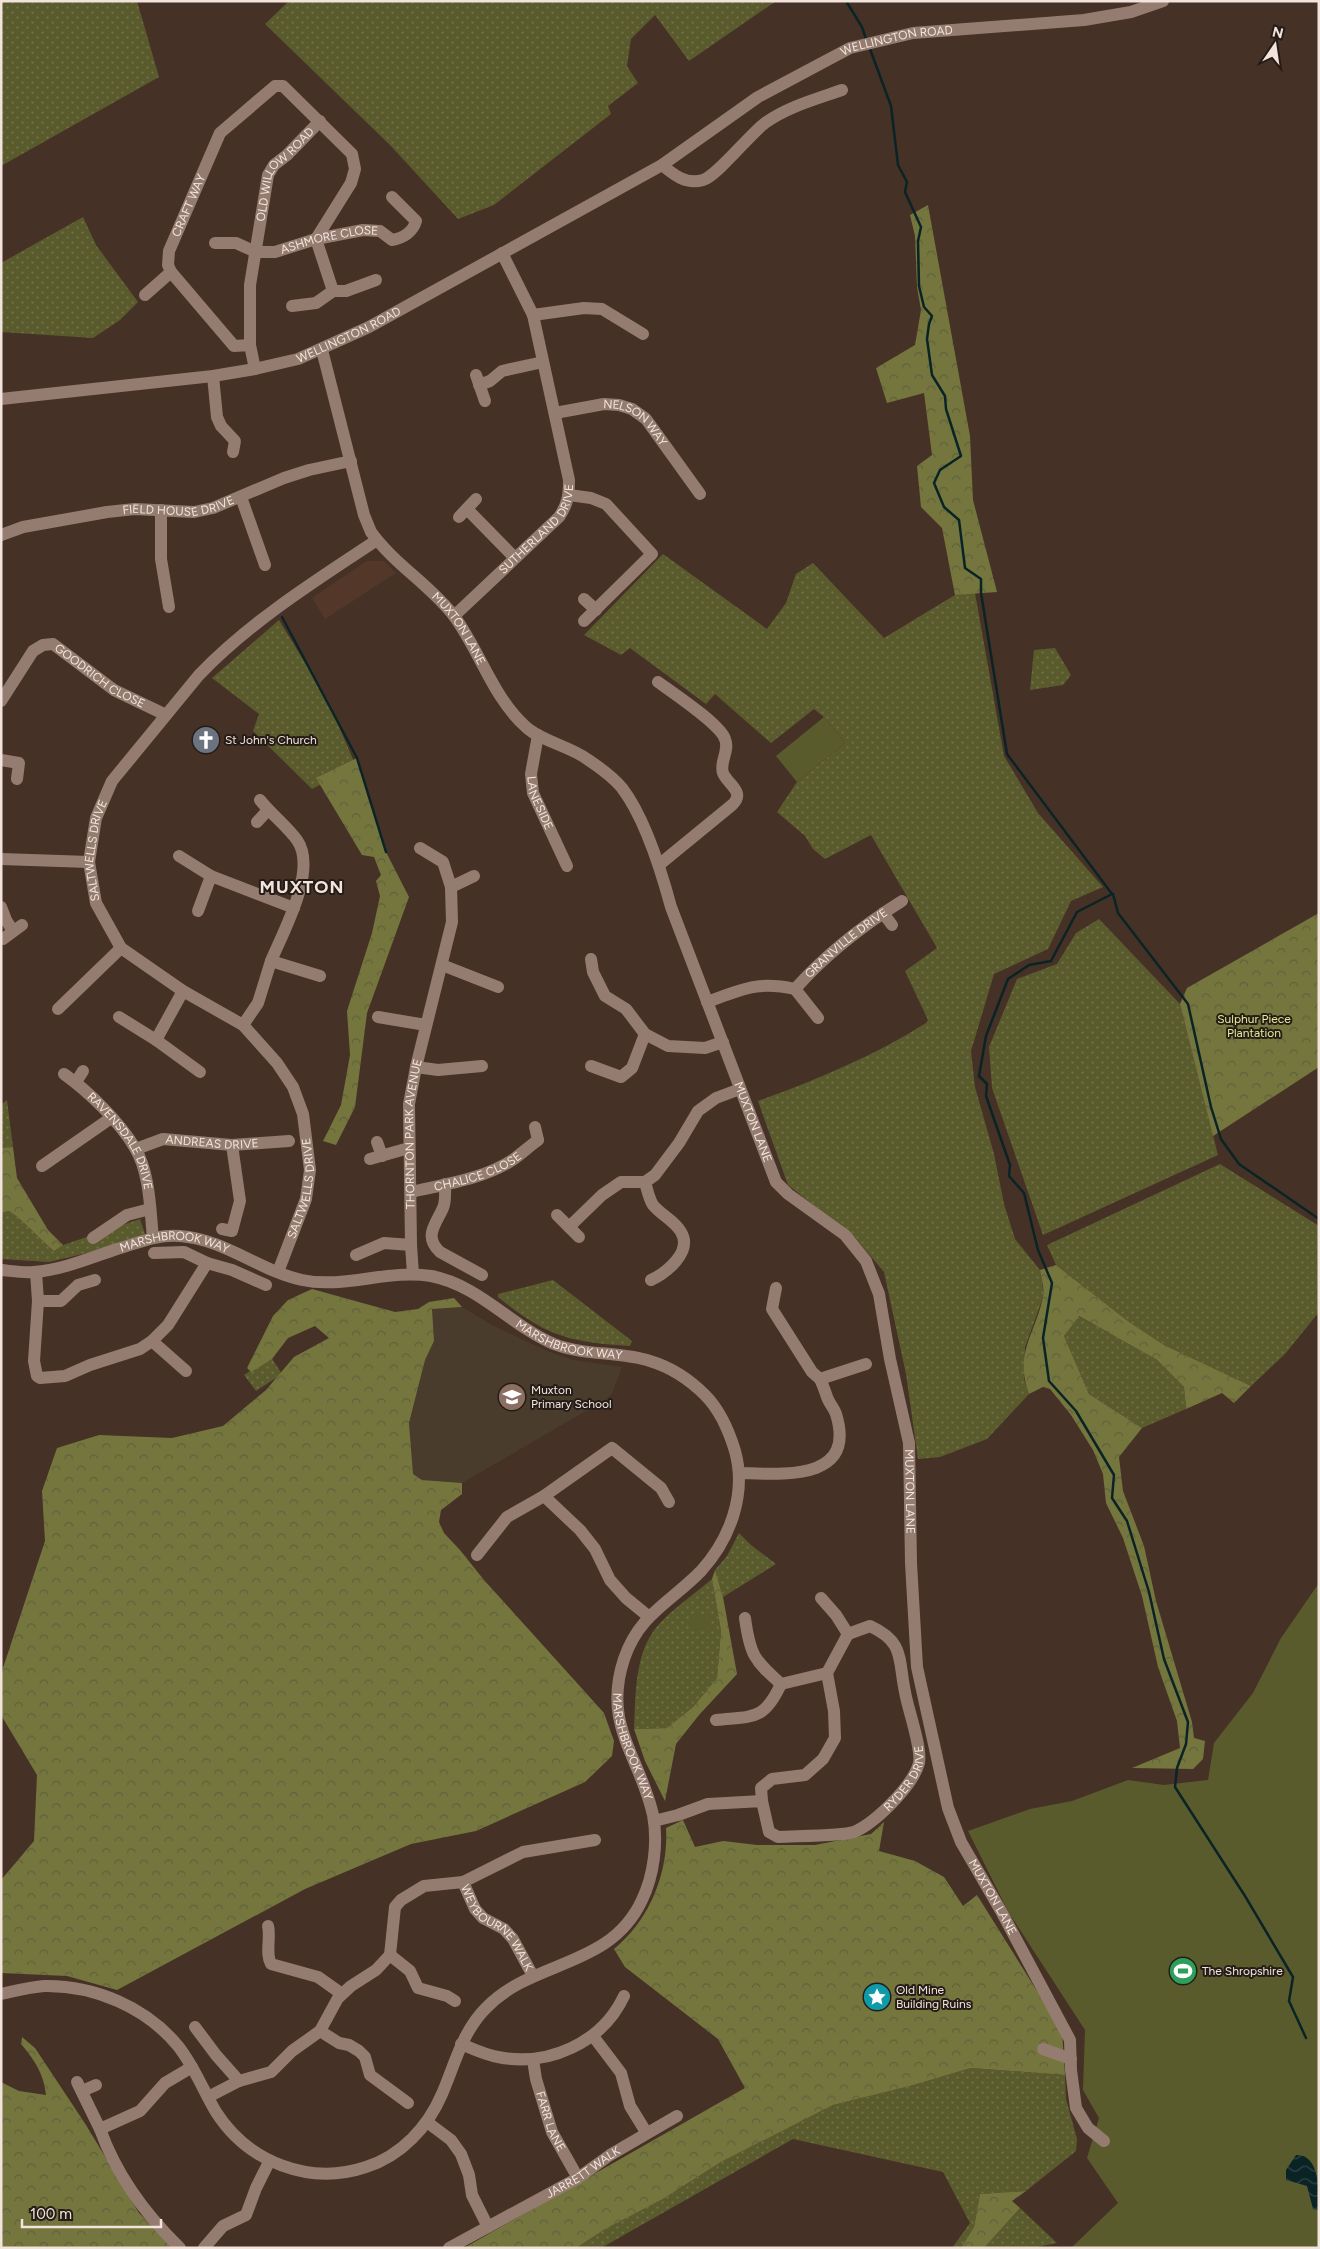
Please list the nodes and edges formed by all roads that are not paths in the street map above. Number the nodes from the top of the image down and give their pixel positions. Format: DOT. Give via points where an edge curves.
graph roads {
  1 [pos="1163,1"];
  2 [pos="834,88"];
  3 [pos="320,121"];
  4 [pos="662,165"];
  5 [pos="392,198"];
  6 [pos="316,239"];
  7 [pos="216,243"];
  8 [pos="256,252"];
  9 [pos="502,253"];
  10 [pos="171,272"];
  11 [pos="376,280"];
  12 [pos="333,291"];
  13 [pos="145,295"];
  14 [pos="292,306"];
  15 [pos="533,315"];
  16 [pos="642,317"];
  17 [pos="250,345"];
  18 [pos="322,350"];
  19 [pos="543,362"];
  20 [pos="255,370"];
  21 [pos="213,376"];
  22 [pos="1,398"];
  23 [pos="485,401"];
  24 [pos="555,413"];
  25 [pos="238,444"];
  26 [pos="351,461"];
  27 [pos="698,485"];
  28 [pos="570,495"];
  29 [pos="241,497"];
  30 [pos="476,499"];
  31 [pos="161,510"];
  32 [pos="1,535"];
  33 [pos="377,540"];
  34 [pos="515,558"];
  35 [pos="265,565"];
  36 [pos="584,599"];
  37 [pos="169,607"];
  38 [pos="596,610"];
  39 [pos="454,616"];
  40 [pos="584,621"];
  41 [pos="658,682"];
  42 [pos="1,701"];
  43 [pos="166,715"];
  44 [pos="538,735"];
  45 [pos="1,760"];
  46 [pos="17,779"];
  47 [pos="257,822"];
  48 [pos="420,848"];
  49 [pos="179,856"];
  50 [pos="1,859"];
  51 [pos="89,862"];
  52 [pos="660,864"];
  53 [pos="567,866"];
  54 [pos="211,876"];
  55 [pos="474,876"];
  56 [pos="451,887"];
  57 [pos="902,901"];
  58 [pos="1,907"];
  59 [pos="294,908"];
  60 [pos="198,910"];
  61 [pos="883,913"];
  62 [pos="892,925"];
  63 [pos="13,932"];
  64 [pos="121,948"];
  65 [pos="590,959"];
  66 [pos="271,961"];
  67 [pos="442,965"];
  68 [pos="320,976"];
  69 [pos="498,987"];
  70 [pos="796,989"];
  71 [pos="183,991"];
  72 [pos="707,1002"];
  73 [pos="58,1009"];
  74 [pos="378,1017"];
  75 [pos="818,1018"];
  76 [pos="121,1021"];
  77 [pos="243,1025"];
  78 [pos="426,1025"];
  79 [pos="645,1034"];
  80 [pos="156,1040"];
  81 [pos="723,1042"];
  82 [pos="482,1066"];
  83 [pos="591,1066"];
  84 [pos="416,1067"];
  85 [pos="83,1070"];
  86 [pos="200,1072"];
  87 [pos="64,1074"];
  88 [pos="76,1082"];
  89 [pos="740,1089"];
  90 [pos="111,1118"];
  91 [pos="540,1136"];
  92 [pos="289,1141"];
  93 [pos="378,1142"];
  94 [pos="232,1145"];
  95 [pos="409,1148"];
  96 [pos="136,1149"];
  97 [pos="42,1166"];
  98 [pos="645,1182"];
  99 [pos="445,1184"];
  100 [pos="411,1192"];
  101 [pos="150,1209"];
  102 [pos="557,1215"];
  103 [pos="569,1227"];
  104 [pos="232,1232"];
  105 [pos="579,1237"];
  106 [pos="93,1238"];
  107 [pos="153,1238"];
  108 [pos="411,1244"];
  109 [pos="154,1253"];
  110 [pos="356,1255"];
  111 [pos="208,1263"];
  112 [pos="476,1268"];
  113 [pos="1,1270"];
  114 [pos="36,1272"];
  115 [pos="278,1272"];
  116 [pos="413,1274"];
  117 [pos="95,1280"];
  118 [pos="651,1280"];
  119 [pos="266,1284"];
  120 [pos="776,1288"];
  121 [pos="38,1301"];
  122 [pos="152,1341"];
  123 [pos="866,1364"];
  124 [pos="179,1369"];
  125 [pos="820,1379"];
  126 [pos="739,1473"];
  127 [pos="544,1496"];
  128 [pos="669,1502"];
  129 [pos="477,1555"];
  130 [pos="821,1598"];
  131 [pos="648,1616"];
  132 [pos="745,1618"];
  133 [pos="848,1634"];
  134 [pos="827,1673"];
  135 [pos="781,1684"];
  136 [pos="716,1720"];
  137 [pos="762,1801"];
  138 [pos="654,1821"];
  139 [pos="595,1840"];
  140 [pos="463,1882"];
  141 [pos="268,1926"];
  142 [pos="390,1955"];
  143 [pos="533,1976"];
  144 [pos="1,1994"];
  145 [pos="342,1994"];
  146 [pos="624,1996"];
  147 [pos="455,2001"];
  148 [pos="195,2027"];
  149 [pos="320,2031"];
  150 [pos="593,2036"];
  151 [pos="461,2044"];
  152 [pos="1043,2049"];
  153 [pos="1071,2059"];
  154 [pos="533,2060"];
  155 [pos="192,2067"];
  156 [pos="239,2081"];
  157 [pos="96,2085"];
  158 [pos="208,2096"];
  159 [pos="408,2103"];
  160 [pos="676,2116"];
  161 [pos="427,2122"];
  162 [pos="100,2129"];
  163 [pos="646,2132"];
  164 [pos="1104,2141"];
  165 [pos="269,2162"];
  166 [pos="578,2178"];
  167 [pos="488,2227"];
  168 [pos="180,2248"];
  169 [pos="204,2248"];
  170 [pos="449,2248"];
  1 -- 4 [label="street, WELLINGTON ROAD" via="1130,12 1084,20 913,33 850,48 758,97"];
  2 -- 4 [label="street" via="765,124 705,180 689,182"];
  3 -- 6 [label="street, OLD WILLOW ROAD" via="352,154 356,170"];
  3 -- 8 [label="street, OLD WILLOW ROAD" via="268,174"];
  3 -- 10 [label="street, CRAFT WAY" via="283,86 275,86 220,133 170,251 168,265"];
  4 -- 9 [label="street, WELLINGTON ROAD"];
  5 -- 6 [label="street, ASHMORE CLOSE" via="416,220 403,238 392,240 380,231 363,230"];
  6 -- 8 [label="street, ASHMORE CLOSE" via="275,252"];
  6 -- 12 [label="street"];
  7 -- 8 [label="street" via="236,243"];
  8 -- 17 [label="street, OLD WILLOW ROAD" via="250,285"];
  9 -- 15 [label="street, SUTHERLAND DRIVE"];
  9 -- 18 [label="street, WELLINGTON ROAD"];
  10 -- 13 [label="street"];
  10 -- 17 [label="street" via="234,346"];
  11 -- 12 [label="street" via="346,291"];
  12 -- 14 [label="street" via="316,303"];
  15 -- 16 [label="street" via="584,308 602,310 638,331"];
  15 -- 19 [label="street, SUTHERLAND DRIVE"];
  17 -- 20 [label="street"];
  18 -- 20 [label="street, WELLINGTON ROAD"];
  18 -- 26 [label="street, MUXTON LANE"];
  19 -- 23 [label="street" via="502,371 490,381 477,380"];
  19 -- 24 [label="street, SUTHERLAND DRIVE"];
  20 -- 21 [label="street, WELLINGTON ROAD"];
  21 -- 22 [label="street, WELLINGTON ROAD"];
  21 -- 25 [label="street" via="217,417"];
  24 -- 27 [label="street, NELSON WAY" via="604,404 632,409 646,419"];
  24 -- 28 [label="street, SUTHERLAND DRIVE"];
  26 -- 29 [label="street, FIELD HOUSE DRIVE" via="300,472"];
  26 -- 33 [label="street, MUXTON LANE" via="364,515"];
  28 -- 34 [label="street, SUTHERLAND DRIVE" via="559,516"];
  28 -- 38 [label="street" via="606,504 652,554"];
  29 -- 31 [label="street, FIELD HOUSE DRIVE" via="194,512"];
  29 -- 35 [label="street"];
  30 -- 34 [label="street" via="463,513"];
  31 -- 32 [label="street, FIELD HOUSE DRIVE" via="107,512 23,527"];
  31 -- 37 [label="street" via="161,559"];
  33 -- 39 [label="street, MUXTON LANE"];
  33 -- 43 [label="street, SALTWELLS DRIVE" via="283,602 236,640 199,675"];
  34 -- 39 [label="street, SUTHERLAND DRIVE"];
  36 -- 38 [label="street"];
  38 -- 40 [label="street"];
  39 -- 44 [label="street, MUXTON LANE" via="504,701 526,728"];
  41 -- 52 [label="street" via="713,724 725,738 727,750 722,762 723,773 735,786 738,795 736,802"];
  42 -- 43 [label="street, GOODRICH CLOSE" via="33,651 53,644 114,690"];
  43 -- 51 [label="street, SALTWELLS DRIVE" via="112,781 96,818"];
  44 -- 52 [label="street, MUXTON LANE" via="586,758 620,786 630,799"];
  44 -- 53 [label="street, LANESIDE" via="531,774 533,793"];
  45 -- 46 [label="street" via="19,763"];
  47 -- 59 [label="street" via="264,805 298,841 304,863 303,884"];
  48 -- 56 [label="street, THORNTON PARK AVENUE" via="444,862"];
  49 -- 54 [label="street"];
  50 -- 51 [label="street"];
  51 -- 64 [label="street, SALTWELLS DRIVE" via="96,903"];
  52 -- 72 [label="street, MUXTON LANE" via="671,907"];
  54 -- 59 [label="street"];
  54 -- 60 [label="street"];
  55 -- 56 [label="street"];
  56 -- 67 [label="street, THORNTON PARK AVENUE" via="452,922"];
  57 -- 61 [label="street, GRANVILLE DRIVE"];
  58 -- 63 [label="street"];
  59 -- 66 [label="street"];
  61 -- 62 [label="street"];
  61 -- 70 [label="street, GRANVILLE DRIVE" via="850,935 817,964"];
  64 -- 71 [label="street, SALTWELLS DRIVE"];
  64 -- 73 [label="street"];
  65 -- 79 [label="street" via="605,996 626,1009"];
  66 -- 68 [label="street"];
  66 -- 77 [label="street" via="258,1003"];
  67 -- 69 [label="street"];
  67 -- 78 [label="street, THORNTON PARK AVENUE"];
  70 -- 72 [label="street, GRANVILLE DRIVE" via="758,985"];
  70 -- 75 [label="street, GRANVILLE DRIVE"];
  71 -- 77 [label="street, SALTWELLS DRIVE"];
  71 -- 80 [label="street"];
  72 -- 81 [label="street, MUXTON LANE"];
  74 -- 78 [label="street"];
  76 -- 80 [label="street"];
  77 -- 115 [label="street, SALTWELLS DRIVE" via="277,1063 293,1088 306,1131 310,1170 306,1199"];
  78 -- 84 [label="street, THORNTON PARK AVENUE"];
  79 -- 81 [label="street" via="668,1046 705,1048"];
  79 -- 83 [label="street" via="632,1068 620,1077"];
  80 -- 86 [label="street"];
  81 -- 89 [label="street, MUXTON LANE"];
  82 -- 84 [label="street" via="470,1074"];
  84 -- 95 [label="street, THORNTON PARK AVENUE" via="409,1104"];
  85 -- 88 [label="street, RAVENSDALE DRIVE"];
  87 -- 88 [label="street, RAVENSDALE DRIVE"];
  88 -- 90 [label="street, RAVENSDALE DRIVE"];
  89 -- 98 [label="street" via="716,1098 698,1111 680,1143"];
  89 -- 153 [label="street, MUXTON LANE" via="776,1182 845,1235 866,1261 879,1294 909,1443 917,1667 948,1808 961,1842 1070,2040"];
  90 -- 96 [label="street, RAVENSDALE DRIVE"];
  90 -- 97 [label="street"];
  91 -- 99 [label="street, CHALICE CLOSE" via="499,1167"];
  92 -- 94 [label="street, ANDREAS DRIVE"];
  93 -- 95 [label="street" via="376,1157"];
  94 -- 96 [label="street, ANDREAS DRIVE" via="163,1139"];
  94 -- 104 [label="street" via="240,1201"];
  95 -- 100 [label="street, THORNTON PARK AVENUE"];
  96 -- 101 [label="street, RAVENSDALE DRIVE"];
  98 -- 103 [label="street" via="620,1182 602,1194"];
  98 -- 118 [label="street" via="652,1204 682,1233 684,1245 677,1260"];
  99 -- 100 [label="street, CHALICE CLOSE"];
  99 -- 112 [label="street" via="445,1206 433,1226 434,1246 440,1252"];
  100 -- 108 [label="street, THORNTON PARK AVENUE"];
  101 -- 106 [label="street, RAVENSDALE DRIVE" via="127,1215"];
  101 -- 107 [label="street, RAVENSDALE DRIVE"];
  102 -- 103 [label="street"];
  103 -- 105 [label="street"];
  107 -- 114 [label="street, MARSHBROOK WAY"];
  107 -- 115 [label="street, MARSHBROOK WAY" via="180,1236 203,1241"];
  108 -- 110 [label="street" via="384,1243"];
  108 -- 116 [label="street, THORNTON PARK AVENUE"];
  109 -- 111 [label="street" via="184,1252"];
  111 -- 119 [label="street"];
  111 -- 122 [label="street" via="168,1325"];
  113 -- 114 [label="street, MARSHBROOK WAY"];
  114 -- 121 [label="street"];
  115 -- 116 [label="street, MARSHBROOK WAY" via="313,1282"];
  116 -- 126 [label="street, MARSHBROOK WAY" via="457,1284 556,1345 647,1360 669,1369 708,1397 720,1413"];
  117 -- 121 [label="street" via="78,1285 61,1301"];
  120 -- 125 [label="street" via="766,1308"];
  121 -- 122 [label="street" via="34,1361 40,1378 65,1376 90,1364 140,1349"];
  122 -- 124 [label="street"];
  123 -- 125 [label="street"];
  125 -- 126 [label="street" via="839,1427 839,1444 833,1459 788,1474"];
  126 -- 131 [label="street, MARSHBROOK WAY" via="733,1518 719,1547 701,1570"];
  127 -- 128 [label="street" via="612,1448 661,1488"];
  127 -- 129 [label="street" via="507,1517"];
  127 -- 131 [label="street" via="595,1549 610,1580"];
  130 -- 133 [label="street"];
  131 -- 138 [label="street, MARSHBROOK WAY" via="626,1652 618,1694 622,1734"];
  132 -- 135 [label="street" via="747,1638 756,1662"];
  133 -- 134 [label="street"];
  133 -- 137 [label="street, RYDER DRIVE" via="870,1626 886,1634 895,1645 917,1740 919,1763 896,1800 853,1832 778,1838 768,1832"];
  134 -- 135 [label="street"];
  134 -- 137 [label="street" via="835,1738 822,1759 804,1775 772,1779 761,1788"];
  135 -- 136 [label="street" via="767,1709 751,1716"];
  137 -- 138 [label="street" via="708,1804"];
  138 -- 143 [label="street, MARSHBROOK WAY" via="655,1852 649,1882 636,1912 624,1927 593,1952"];
  139 -- 140 [label="street" via="523,1852"];
  140 -- 142 [label="street, WEYBOURNE WALK" via="424,1886 400,1900 395,1907"];
  140 -- 143 [label="street, WEYBOURNE WALK" via="475,1909 513,1939"];
  141 -- 145 [label="street" via="271,1964 318,1977"];
  142 -- 145 [label="street" via="376,1970"];
  142 -- 147 [label="street" via="410,1971 418,1988"];
  143 -- 151 [label="street, MARSHBROOK WAY" via="485,2009"];
  144 -- 155 [label="street, MARSHBROOK WAY" via="47,1986 78,1988 104,1995 131,2007 159,2028"];
  145 -- 149 [label="street"];
  146 -- 150 [label="street" via="614,2014"];
  148 -- 156 [label="street"];
  149 -- 156 [label="street" via="292,2051 271,2072"];
  149 -- 159 [label="street" via="359,2051 365,2057 370,2075"];
  150 -- 154 [label="street" via="576,2046"];
  150 -- 163 [label="street" via="621,2073 630,2106"];
  151 -- 154 [label="street" via="498,2057"];
  151 -- 161 [label="street, MARSHBROOK WAY" via="441,2098"];
  152 -- 153 [label="street"];
  153 -- 164 [label="street, MUXTON LANE" via="1076,2108 1088,2128"];
  154 -- 166 [label="street, FARR LANE" via="552,2132"];
  155 -- 158 [label="street, MARSHBROOK WAY"];
  155 -- 162 [label="street" via="165,2083 140,2111"];
  156 -- 158 [label="street"];
  157 -- 162 [label="street" via="80,2087"];
  158 -- 165 [label="street, MARSHBROOK WAY" via="217,2114 238,2139"];
  160 -- 163 [label="street, JARRETT WALK"];
  161 -- 165 [label="street, MARSHBROOK WAY" via="405,2146 365,2168 312,2174"];
  161 -- 167 [label="street" via="451,2140 461,2154 470,2175 472,2195"];
  162 -- 168 [label="street" via="108,2149 143,2207"];
  163 -- 166 [label="street, JARRETT WALK"];
  165 -- 169 [label="street" via="246,2215 223,2226"];
  166 -- 167 [label="street, JARRETT WALK"];
  167 -- 170 [label="street, JARRETT WALK"];
}
